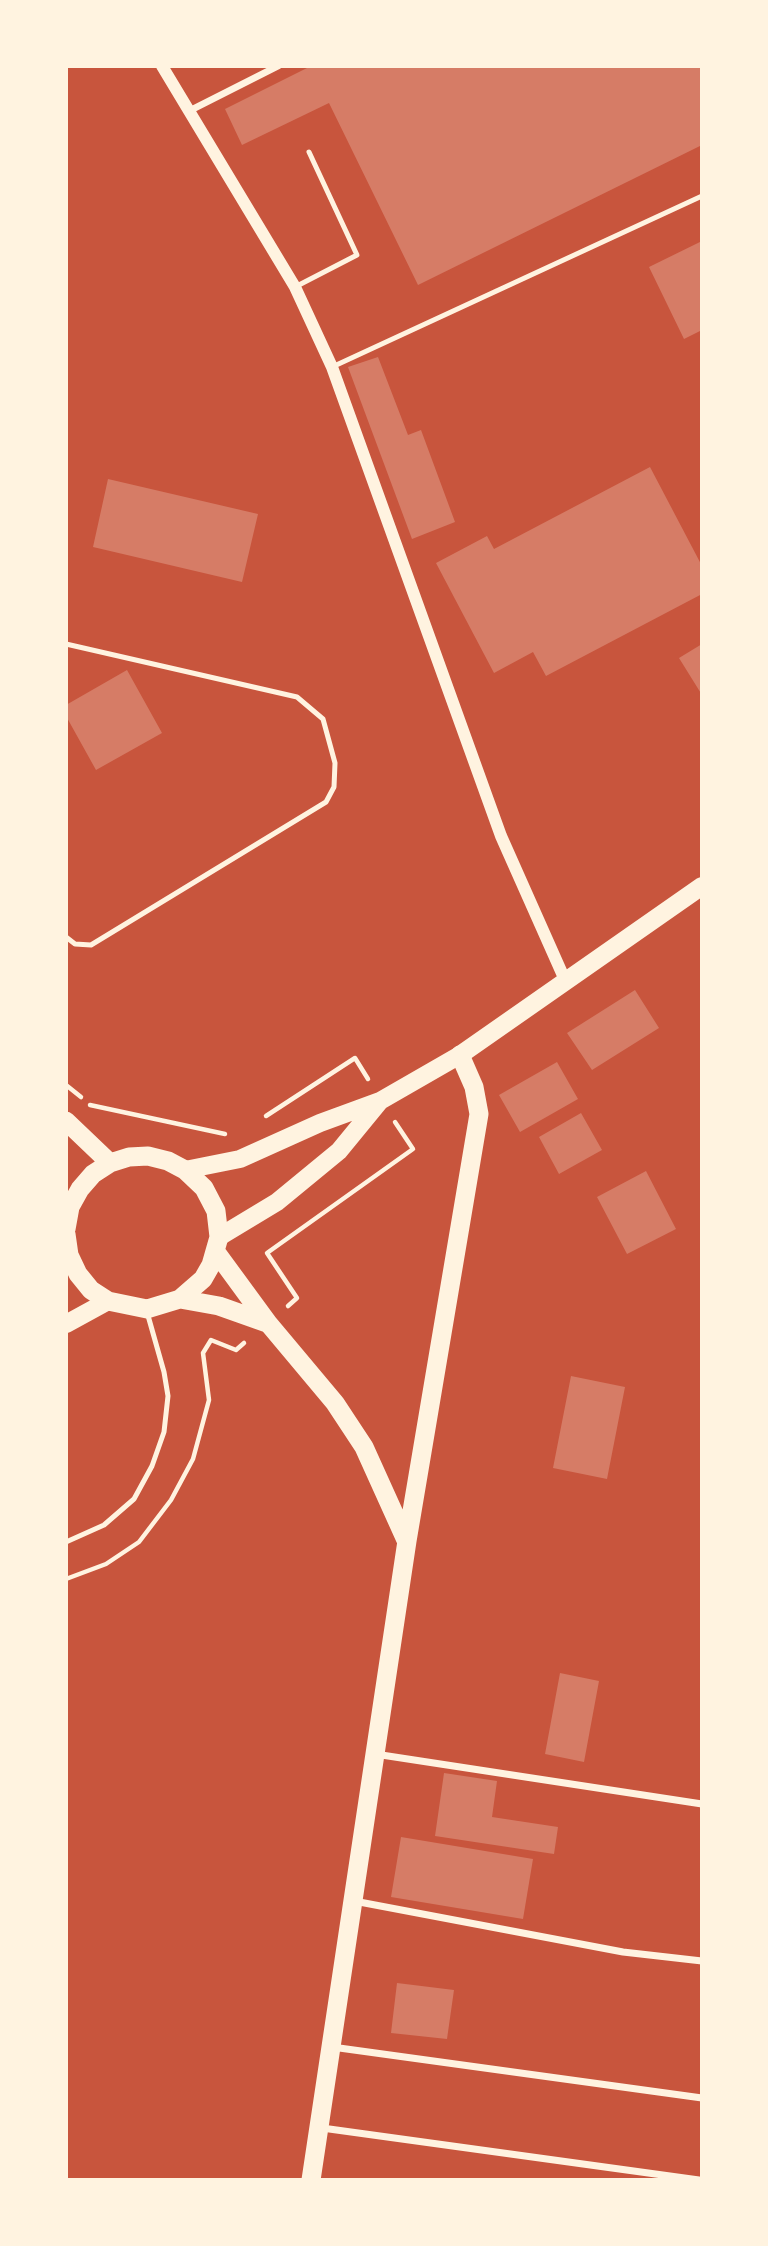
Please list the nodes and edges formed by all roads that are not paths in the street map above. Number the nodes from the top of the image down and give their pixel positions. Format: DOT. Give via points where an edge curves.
graph roads {
  1 [pos="162,66"];
  2 [pos="278,66"];
  3 [pos="191,110"];
  4 [pos="309,152"];
  5 [pos="702,196"];
  6 [pos="295,286"];
  7 [pos="332,367"];
  8 [pos="66,643"];
  9 [pos="702,886"];
  10 [pos="66,937"];
  11 [pos="565,980"];
  12 [pos="460,1055"];
  13 [pos="380,1101"];
  14 [pos="66,1121"];
  15 [pos="110,1163"];
  16 [pos="185,1170"];
  17 [pos="68,1204"];
  18 [pos="66,1232"];
  19 [pos="217,1245"];
  20 [pos="68,1257"];
  21 [pos="180,1299"];
  22 [pos="107,1301"];
  23 [pos="147,1309"];
  24 [pos="268,1323"];
  25 [pos="66,1324"];
  26 [pos="407,1541"];
  27 [pos="66,1542"];
  28 [pos="374,1754"];
  29 [pos="702,1804"];
  30 [pos="353,1901"];
  31 [pos="702,1961"];
  32 [pos="331,2047"];
  33 [pos="702,2098"];
  34 [pos="319,2127"];
  35 [pos="312,2179"];
  36 [pos="699,2179"];
  1 -- 3 [label="street"];
  2 -- 3 [label="street"];
  3 -- 6 [label="street"];
  4 -- 6 [label="lane" via="357,255"];
  5 -- 7 [label="lane"];
  6 -- 7 [label="street"];
  7 -- 11 [label="street" via="501,835"];
  8 -- 10 [label="lane" via="297,697 323,719 335,763 334,787 326,802 91,945 75,944"];
  9 -- 11 [label="main road"];
  11 -- 12 [label="main road"];
  12 -- 13 [label="main road"];
  12 -- 26 [label="highway" via="474,1087 479,1114"];
  13 -- 16 [label="main road" via="240,1159"];
  13 -- 19 [label="main road" via="339,1151"];
  14 -- 15 [label="highway"];
  15 -- 16 [label="highway" via="148,1157"];
  15 -- 17 [label="highway" via="93,1174"];
  16 -- 19 [label="highway" via="204,1188 216,1211"];
  17 -- 18 [label="highway"];
  18 -- 20 [label="highway"];
  19 -- 21 [label="highway" via="203,1279"];
  19 -- 24 [label="highway"];
  20 -- 22 [label="highway" via="91,1290"];
  21 -- 23 [label="highway"];
  21 -- 24 [label="highway" via="219,1306"];
  22 -- 23 [label="highway"];
  22 -- 25 [label="main road"];
  23 -- 27 [label="lane" via="164,1371 164,1432 134,1499 104,1525"];
  24 -- 26 [label="highway" via="364,1447"];
  26 -- 28 [label="highway"];
  28 -- 29 [label="street"];
  28 -- 30 [label="highway"];
  30 -- 31 [label="street" via="622,1952"];
  30 -- 32 [label="highway"];
  32 -- 33 [label="street"];
  32 -- 34 [label="highway"];
  34 -- 35 [label="highway"];
  34 -- 36 [label="street"];
}
